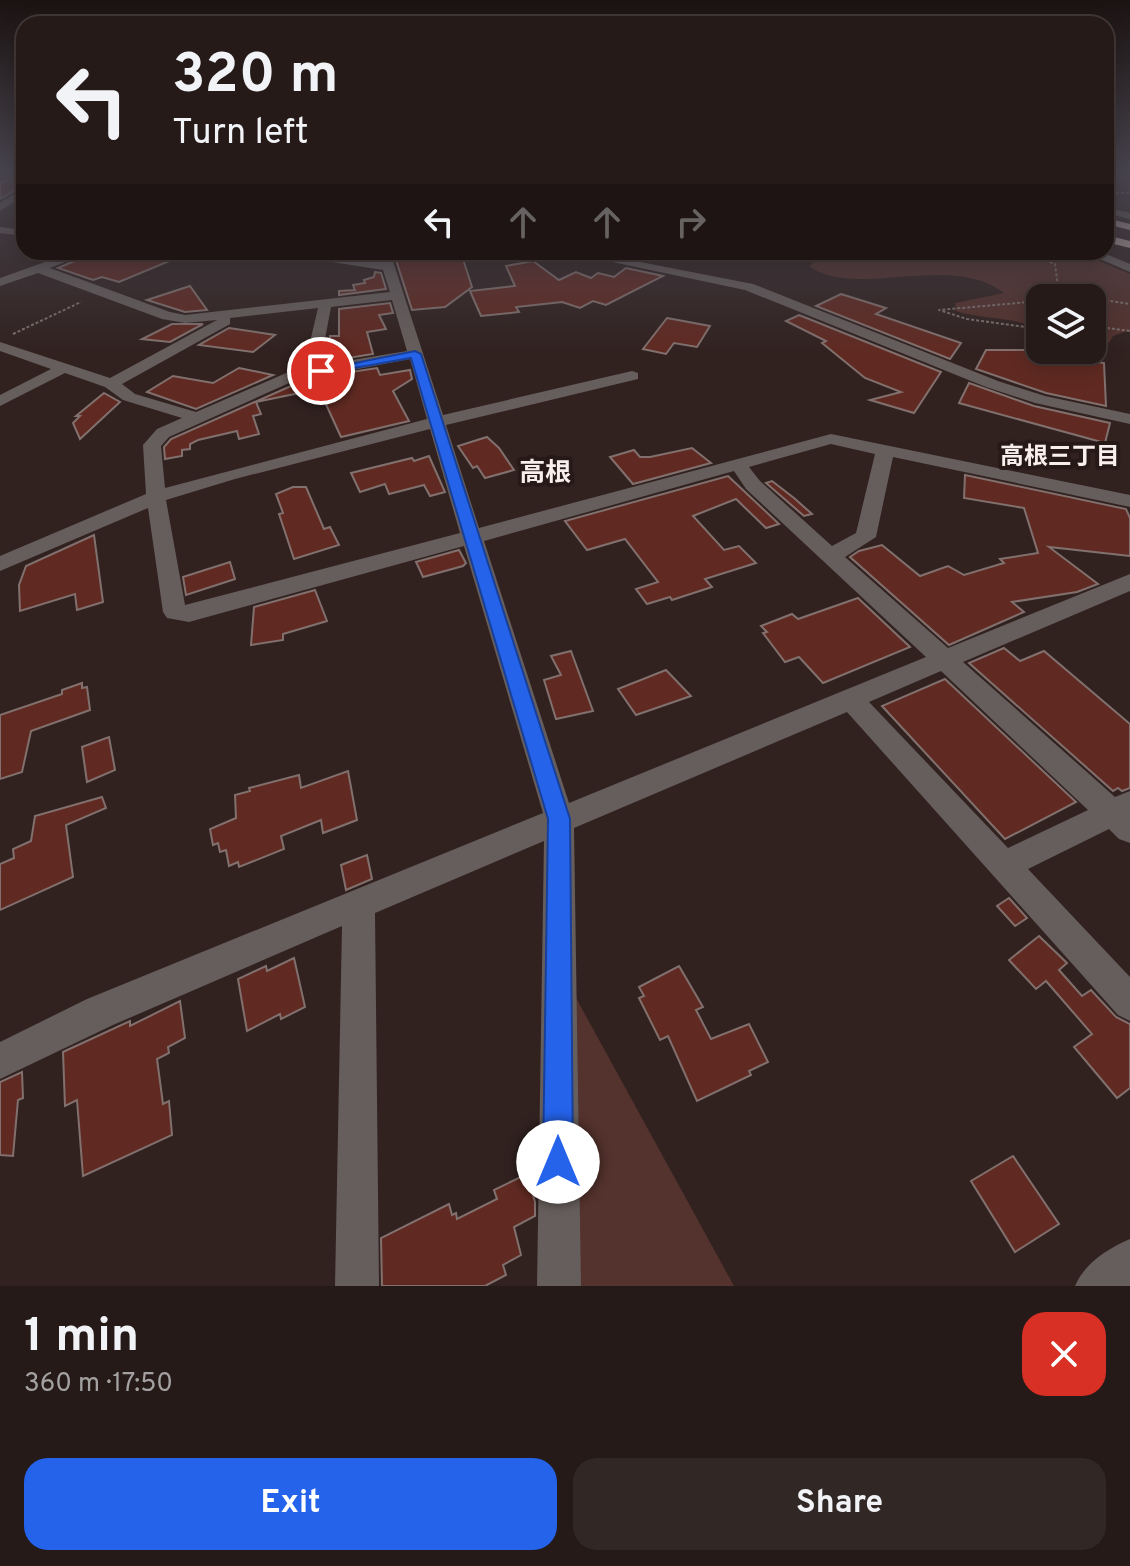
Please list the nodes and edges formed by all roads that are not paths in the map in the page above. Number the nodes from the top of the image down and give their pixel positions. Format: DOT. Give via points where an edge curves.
graph roads {
  1 [pos="58,260"];
  2 [pos="387,260"];
  3 [pos="611,260"];
  4 [pos="1110,260"];
  5 [pos="35,267"];
  6 [pos="1130,268"];
  7 [pos="0,282"];
  8 [pos="398,295"];
  9 [pos="325,305"];
  10 [pos="234,316"];
  11 [pos="6,340"];
  12 [pos="415,354"];
  13 [pos="64,368"];
  14 [pos="305,370"];
  15 [pos="632,376"];
  16 [pos="111,384"];
  17 [pos="0,401"];
  18 [pos="198,418"];
  19 [pos="1129,420"];
  20 [pos="435,422"];
  21 [pos="885,450"];
  22 [pos="737,463"];
  23 [pos="156,497"];
  24 [pos="1130,501"];
  25 [pos="472,536"];
  26 [pos="831,555"];
  27 [pos="0,564"];
  28 [pos="1130,582"];
  29 [pos="946,660"];
  30 [pos="850,698"];
  31 [pos="1124,816"];
  32 [pos="559,819"];
  33 [pos="1005,865"];
  34 [pos="359,905"];
  35 [pos="1130,1003"];
  36 [pos="0,1061"];
  37 [pos="1130,1261"];
  38 [pos="357,1286"];
  39 [pos="559,1286"];
  40 [pos="1097,1286"];
  1 -- 5 [label="street"];
  2 -- 8 [label="street"];
  3 -- 19 [label="street" via="748,287 992,384"];
  4 -- 6 [label="street"];
  5 -- 7 [label="street"];
  5 -- 10 [label="street" via="167,316"];
  8 -- 9 [label="street"];
  8 -- 12 [label="street"];
  9 -- 10 [label="street"];
  9 -- 14 [label="street" via="313,360"];
  10 -- 16 [label="street"];
  11 -- 13 [label="street"];
  12 -- 14 [label="street"];
  12 -- 20 [label="street"];
  13 -- 16 [label="street"];
  13 -- 17 [label="street"];
  14 -- 18 [label="street"];
  15 -- 20 [label="street"];
  16 -- 18 [label="street" via="129,397"];
  18 -- 23 [label="street" via="163,433 152,445"];
  20 -- 23 [label="street"];
  20 -- 25 [label="street"];
  21 -- 22 [label="street" via="831,439"];
  21 -- 24 [label="street"];
  21 -- 26 [label="street" via="866,537"];
  22 -- 25 [label="street"];
  22 -- 26 [label="street" via="753,485"];
  23 -- 25 [label="street" via="175,612 189,614"];
  23 -- 27 [label="street"];
  25 -- 32 [label="street"];
  26 -- 29 [label="street"];
  28 -- 29 [label="street"];
  29 -- 30 [label="street"];
  29 -- 31 [label="street"];
  30 -- 32 [label="street"];
  30 -- 33 [label="street"];
  31 -- 33 [label="street"];
  32 -- 34 [label="street"];
  32 -- 39 [label="street"];
  33 -- 35 [label="street"];
  34 -- 36 [label="street" via="100,1012"];
  34 -- 38 [label="street"];
  37 -- 40 [label="street"];
}
